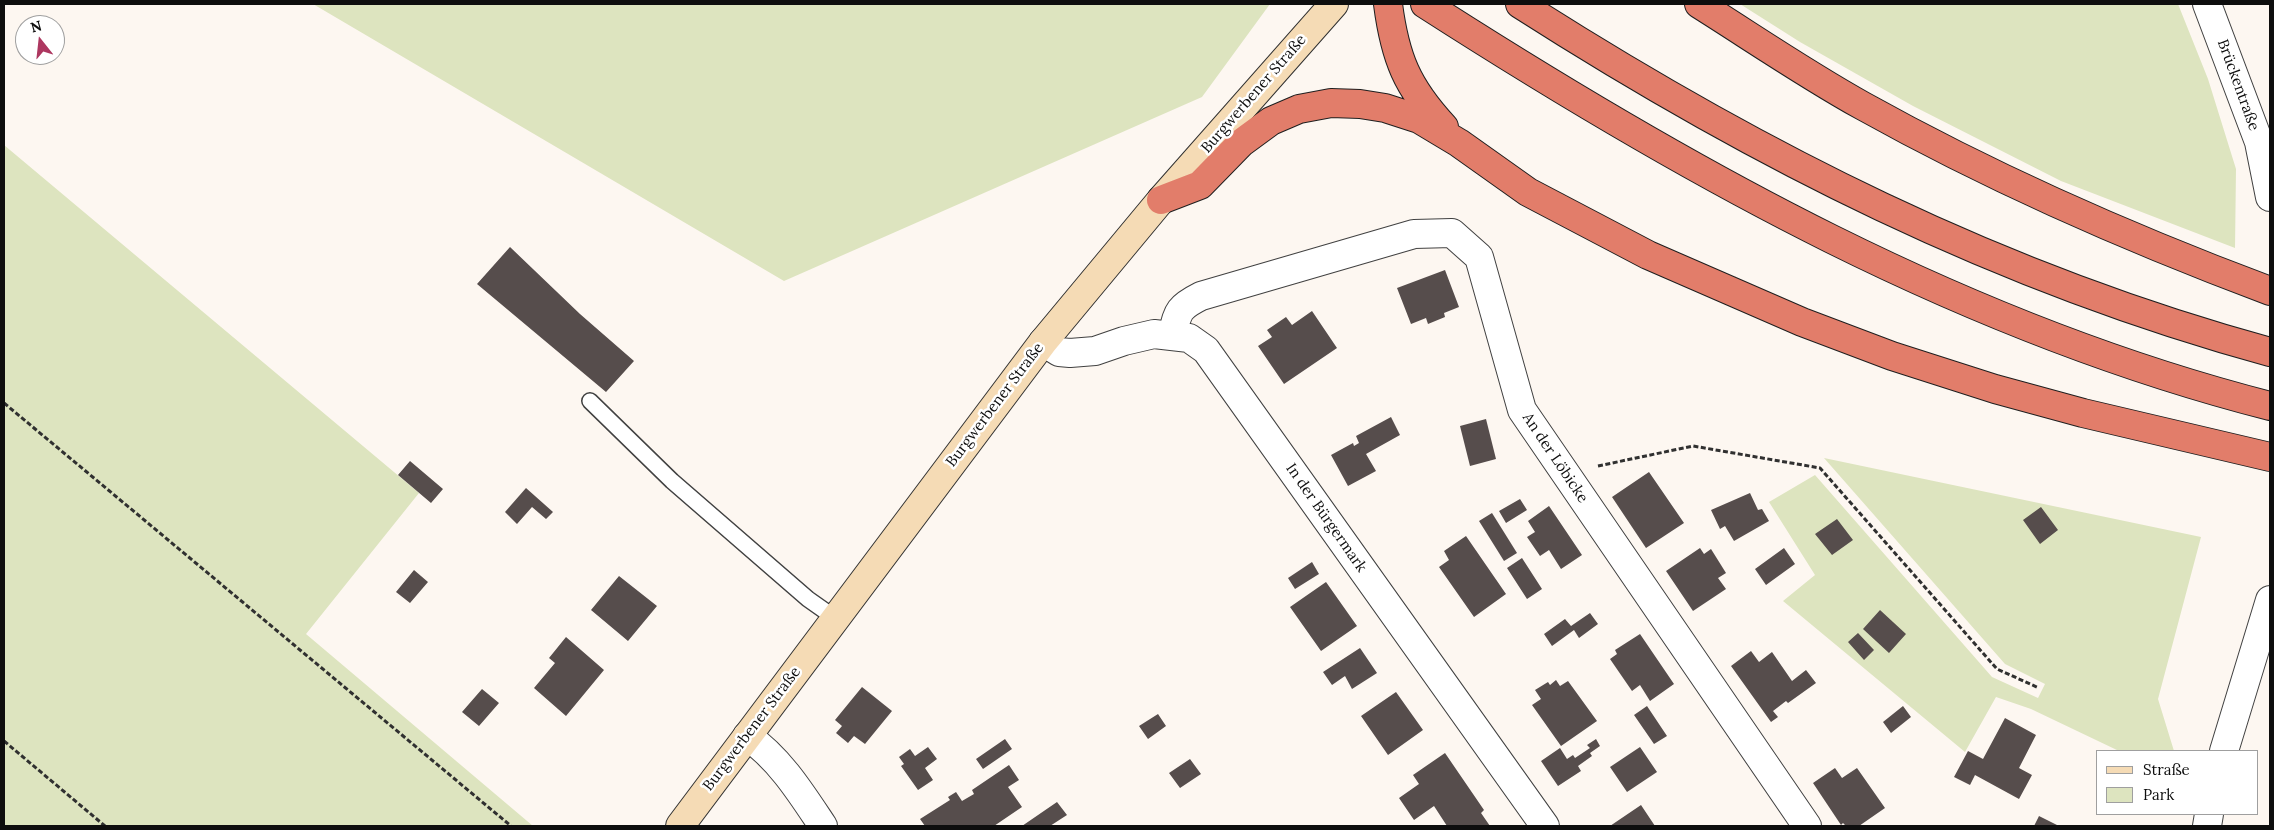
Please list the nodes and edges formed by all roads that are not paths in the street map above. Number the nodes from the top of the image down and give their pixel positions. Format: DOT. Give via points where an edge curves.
graph roads {
  1 [pos="1334,4"];
  2 [pos="1388,4"];
  3 [pos="1425,4"];
  4 [pos="1520,4"];
  5 [pos="1699,4"];
  6 [pos="2207,4"];
  7 [pos="1459,143"];
  8 [pos="2270,197"];
  9 [pos="1162,200"];
  10 [pos="2270,291"];
  11 [pos="1172,336"];
  12 [pos="1043,342"];
  13 [pos="2270,352"];
  14 [pos="590,401"];
  15 [pos="2270,406"];
  16 [pos="2270,457"];
  17 [pos="2270,600"];
  18 [pos="836,618"];
  19 [pos="747,736"];
  20 [pos="2224,750"];
  21 [pos="680,826"];
  22 [pos="823,826"];
  23 [pos="1545,826"];
  24 [pos="1807,826"];
  1 -- 9 [label="main road, Burgwerbener Straße"];
  2 -- 7 [label="highway" via="1399,59 1408,81 1424,105"];
  3 -- 15 [label="highway" via="1643,140 1742,195 1888,267 2058,339"];
  4 -- 13 [label="highway" via="1648,84 1750,142 1898,216 2008,263 2117,304"];
  5 -- 10 [label="highway" via="1862,106 1974,165 2077,213"];
  6 -- 8 [label="street, Brückentraße" via="2259,142"];
  7 -- 9 [label="highway" via="1419,119 1385,108 1331,103 1299,109 1271,121 1241,143 1200,184"];
  7 -- 16 [label="highway" via="1528,192 1640,251 1802,322 1892,356 1995,389"];
  9 -- 12 [label="main road, Burgwerbener Straße"];
  11 -- 12 [label="street, In der Bürgermark" via="1154,334 1095,351 1070,353 1060,352"];
  11 -- 23 [label="street, In der Bürgermark" via="1189,338 1206,350"];
  11 -- 24 [label="street, An der Löbicke" via="1178,313 1201,296 1414,234 1452,233 1479,257 1522,410"];
  12 -- 18 [label="main road, Burgwerbener Straße"];
  14 -- 18 [label="lane" via="672,481 808,599"];
  17 -- 20 [label="street"];
  18 -- 19 [label="main road, Burgwerbener Straße"];
  19 -- 21 [label="main road, Burgwerbener Straße"];
  19 -- 22 [label="street" via="764,748 783,769"];
}
